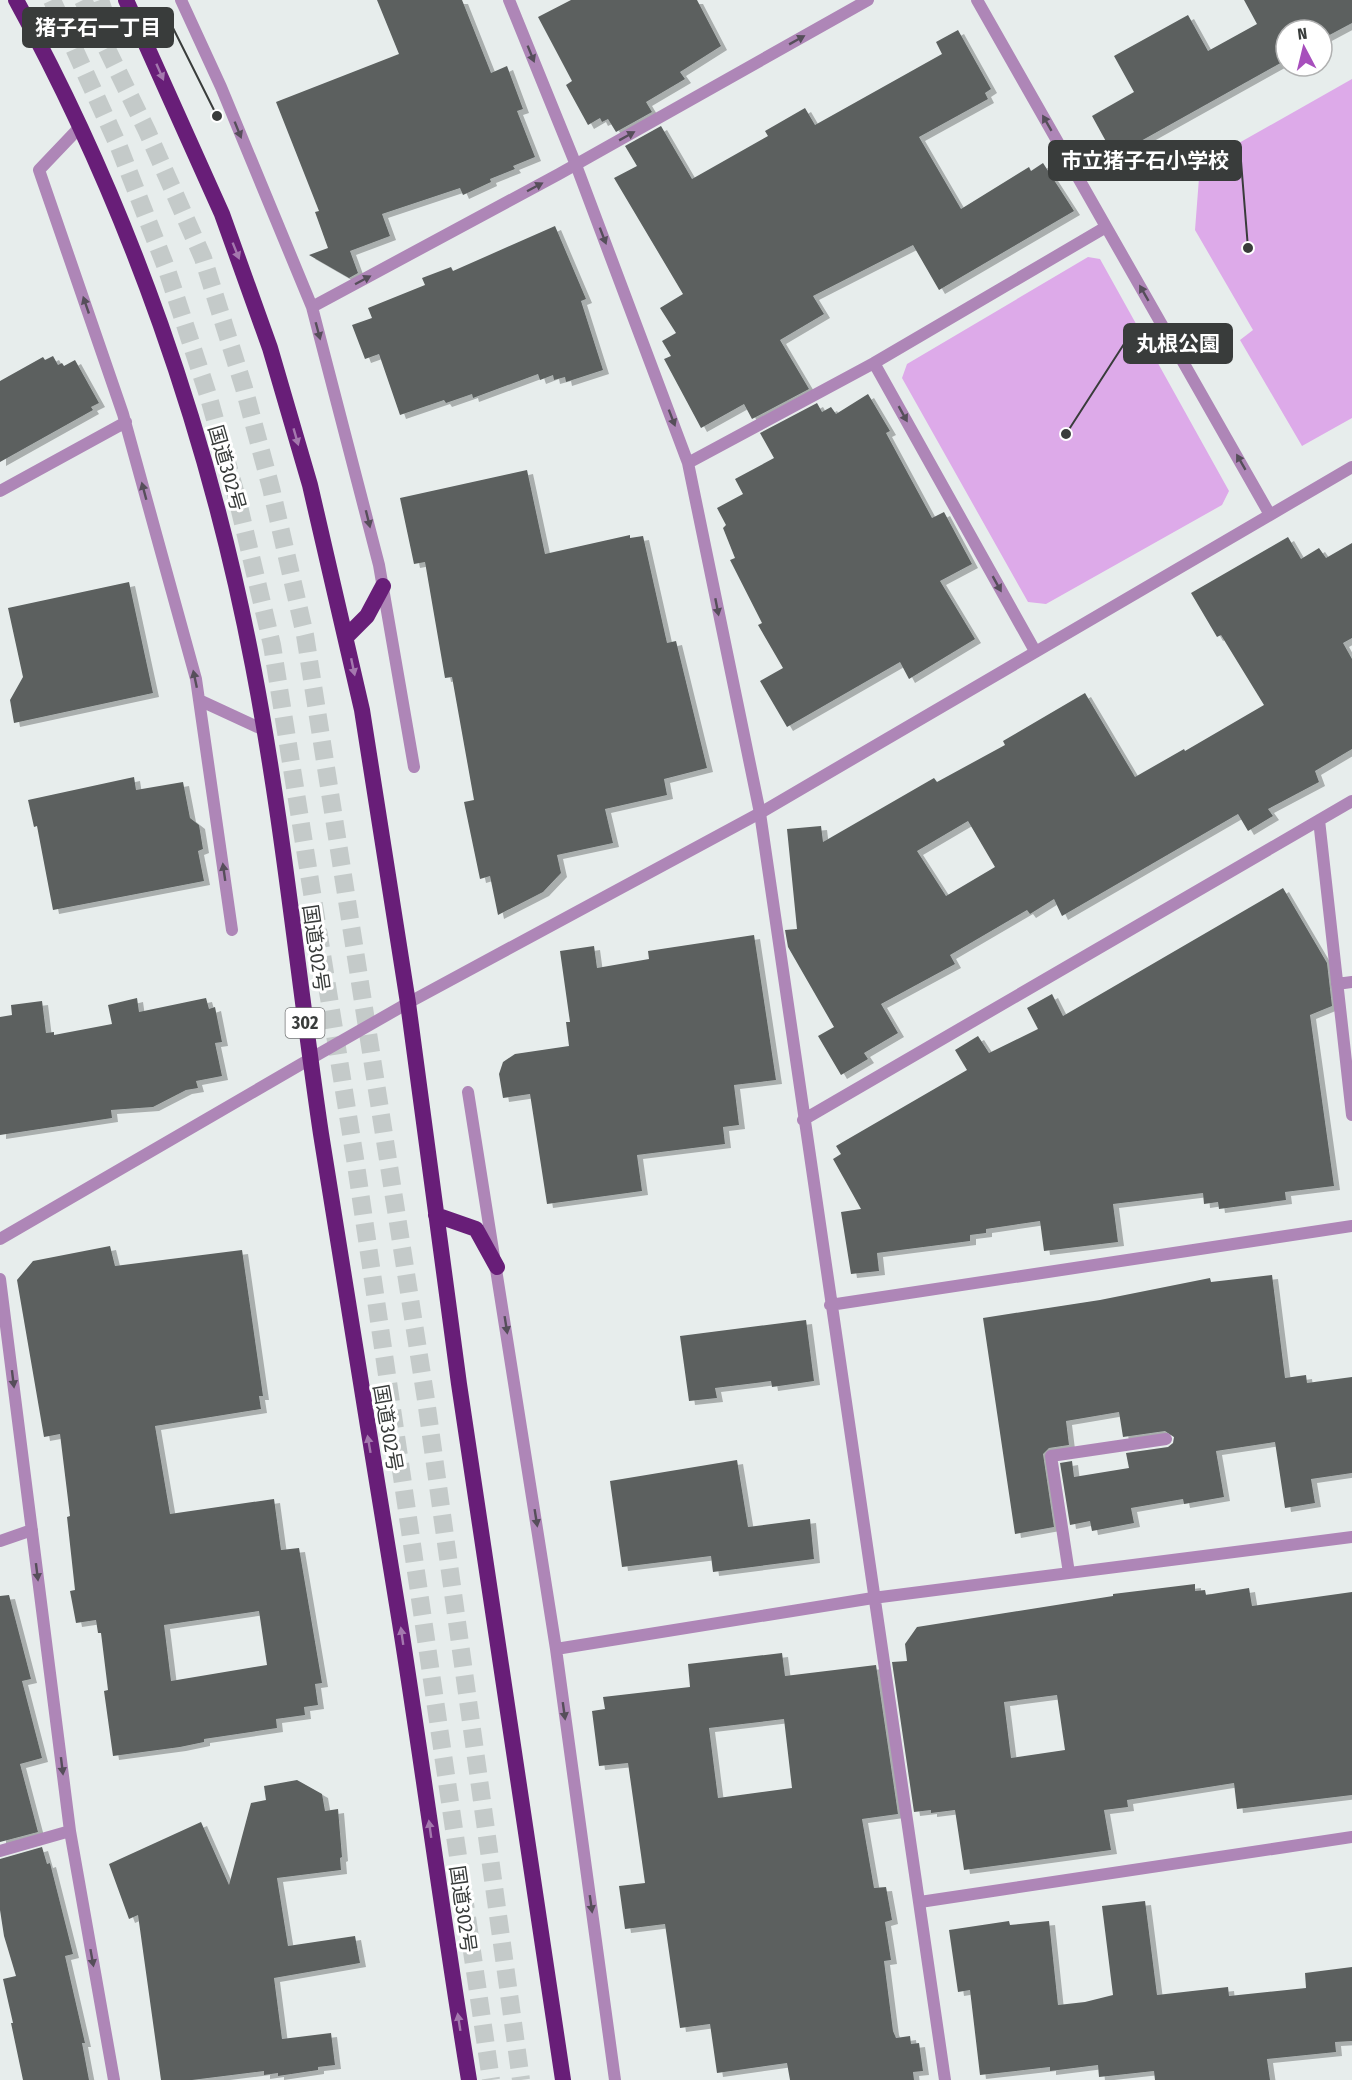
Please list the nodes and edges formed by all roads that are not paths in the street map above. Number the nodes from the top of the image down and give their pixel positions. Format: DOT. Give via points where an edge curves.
graph roads {
  1 [pos="16,0"];
  2 [pos="126,0"];
  3 [pos="181,0"];
  4 [pos="509,0"];
  5 [pos="868,0"];
  6 [pos="977,0"];
  7 [pos="79,128"];
  8 [pos="576,165"];
  9 [pos="1106,227"];
  10 [pos="312,307"];
  11 [pos="874,363"];
  12 [pos="126,422"];
  13 [pos="688,464"];
  14 [pos="1352,467"];
  15 [pos="0,491"];
  16 [pos="1269,513"];
  17 [pos="383,586"];
  18 [pos="346,637"];
  19 [pos="1035,651"];
  20 [pos="199,700"];
  21 [pos="264,730"];
  22 [pos="414,767"];
  23 [pos="1352,801"];
  24 [pos="760,813"];
  25 [pos="1319,820"];
  26 [pos="232,930"];
  27 [pos="1352,981"];
  28 [pos="1337,984"];
  29 [pos="408,1003"];
  30 [pos="310,1059"];
  31 [pos="468,1092"];
  32 [pos="1352,1115"];
  33 [pos="803,1120"];
  34 [pos="436,1215"];
  35 [pos="1352,1226"];
  36 [pos="0,1239"];
  37 [pos="498,1267"];
  38 [pos="0,1279"];
  39 [pos="830,1305"];
  40 [pos="1166,1439"];
  41 [pos="32,1530"];
  42 [pos="1352,1537"];
  43 [pos="0,1541"];
  44 [pos="1069,1573"];
  45 [pos="873,1598"];
  46 [pos="556,1649"];
  47 [pos="70,1831"];
  48 [pos="1352,1837"];
  49 [pos="0,1851"];
  50 [pos="920,1902"];
  51 [pos="114,2080"];
  52 [pos="469,2080"];
  53 [pos="563,2080"];
  54 [pos="615,2080"];
  55 [pos="945,2080"];
  1 -- 7 [label="highway, 国道302号 / 302"];
  2 -- 18 [label="highway, one-way" via="188,135 246,277 310,485"];
  3 -- 10 [label="street, one-way"];
  4 -- 8 [label="street, one-way"];
  8 -- 5 [label="street, one-way"];
  9 -- 6 [label="street, one-way"];
  12 -- 7 [label="street, one-way" via="39,170"];
  7 -- 21 [label="highway, 国道302号 / 302" via="151,297 197,437 219,516"];
  10 -- 8 [label="street, one-way"];
  8 -- 13 [label="street, one-way"];
  9 -- 11 [label="street"];
  16 -- 9 [label="street, one-way"];
  10 -- 17 [label="street, one-way"];
  11 -- 13 [label="street"];
  11 -- 19 [label="street, one-way"];
  12 -- 15 [label="street"];
  20 -- 12 [label="street, one-way"];
  13 -- 24 [label="street, one-way"];
  14 -- 16 [label="street"];
  16 -- 19 [label="street"];
  17 -- 18 [label="highway" via="367,616"];
  17 -- 22 [label="street"];
  18 -- 29 [label="highway, one-way" via="364,720"];
  19 -- 24 [label="street"];
  20 -- 21 [label="street"];
  26 -- 20 [label="street, one-way"];
  21 -- 30 [label="highway, 国道302号 / 302"];
  23 -- 25 [label="street"];
  24 -- 29 [label="street"];
  24 -- 33 [label="street"];
  25 -- 28 [label="street"];
  25 -- 33 [label="street"];
  27 -- 28 [label="street"];
  28 -- 32 [label="street"];
  29 -- 30 [label="street"];
  29 -- 34 [label="highway"];
  30 -- 36 [label="street"];
  52 -- 30 [label="highway, 国道302号 / 302, one-way"];
  31 -- 37 [label="street"];
  33 -- 39 [label="street"];
  34 -- 37 [label="highway" via="476,1229"];
  34 -- 53 [label="highway"];
  35 -- 39 [label="street"];
  37 -- 46 [label="street, one-way"];
  38 -- 41 [label="street, one-way"];
  39 -- 45 [label="street"];
  40 -- 44 [label="street" via="1051,1456"];
  41 -- 43 [label="street"];
  41 -- 47 [label="street, one-way"];
  42 -- 44 [label="street"];
  44 -- 45 [label="street"];
  45 -- 46 [label="street"];
  45 -- 50 [label="street"];
  46 -- 54 [label="street, one-way"];
  47 -- 49 [label="street"];
  47 -- 51 [label="street, one-way"];
  48 -- 50 [label="street"];
  50 -- 55 [label="street"];
}
